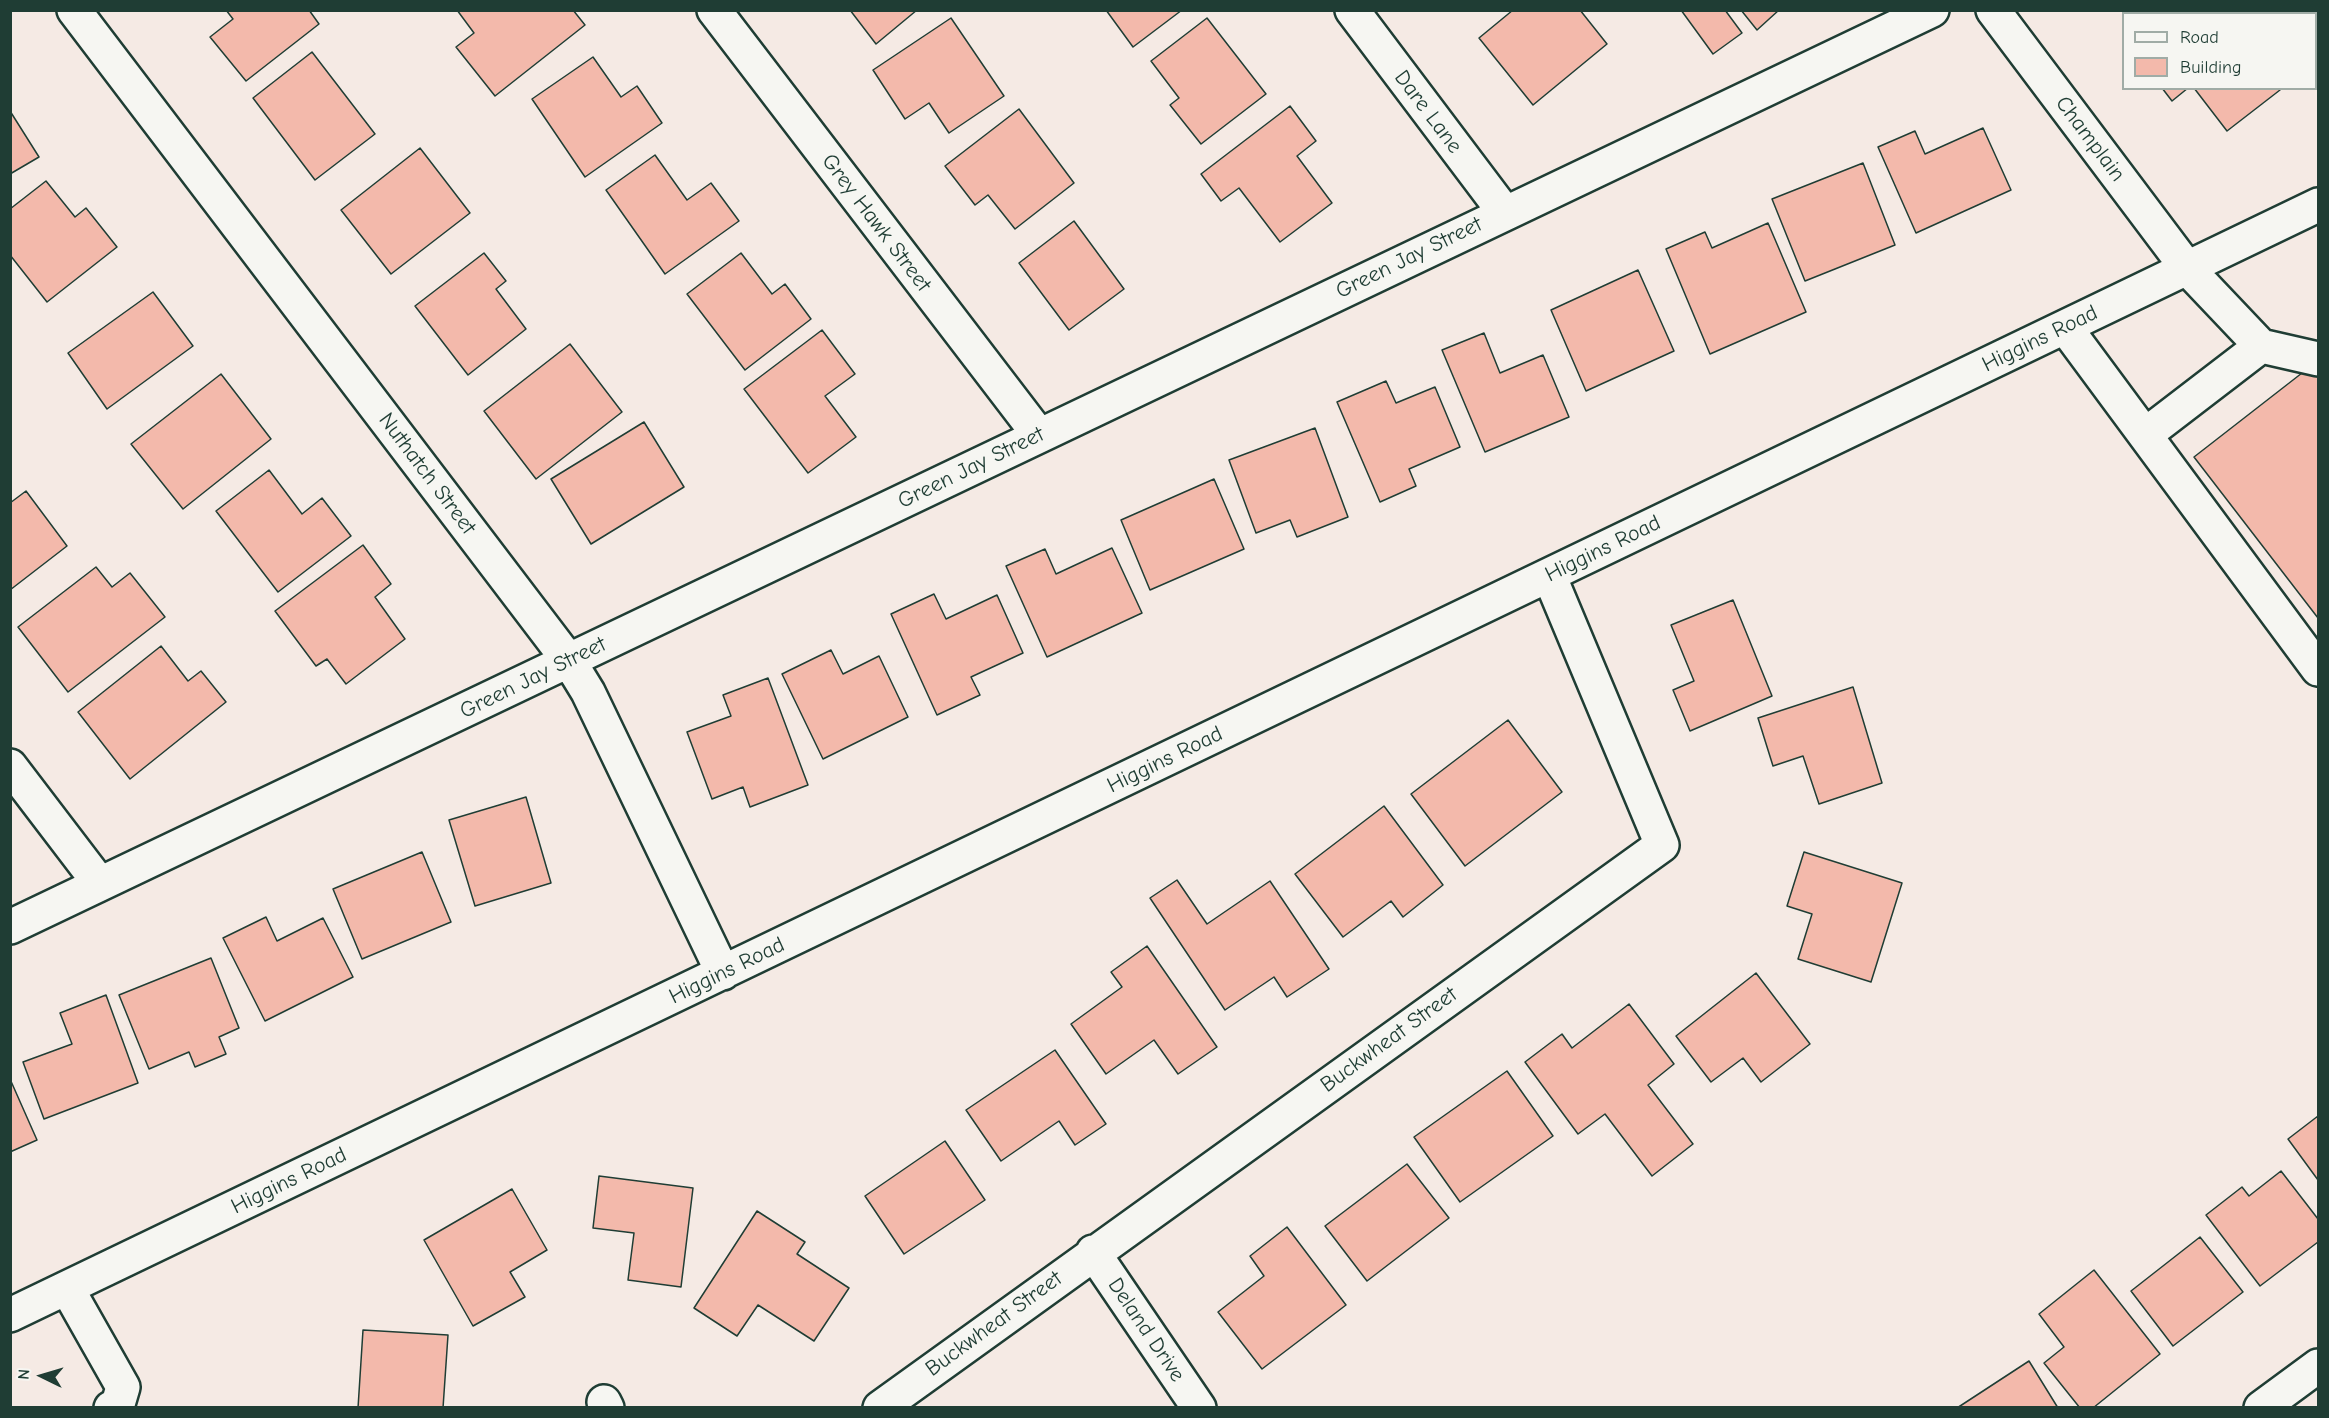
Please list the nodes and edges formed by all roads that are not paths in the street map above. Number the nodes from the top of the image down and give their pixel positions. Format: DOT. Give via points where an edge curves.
graph roads {
  1 [pos="74,10"];
  2 [pos="714,10"];
  3 [pos="1352,10"];
  4 [pos="1932,10"];
  5 [pos="1993,10"];
  6 [pos="2319,205"];
  7 [pos="1505,213"];
  8 [pos="2187,268"];
  9 [pos="2065,327"];
  10 [pos="2261,346"];
  11 [pos="2319,359"];
  12 [pos="1039,435"];
  13 [pos="2145,435"];
  14 [pos="1549,575"];
  15 [pos="569,661"];
  16 [pos="2319,669"];
  17 [pos="10,766"];
  18 [pos="100,884"];
  19 [pos="10,927"];
  20 [pos="723,973"];
  21 [pos="1093,1252"];
  22 [pos="67,1288"];
  23 [pos="10,1315"];
  24 [pos="2319,1366"];
  25 [pos="111,1407"];
  26 [pos="879,1407"];
  27 [pos="1199,1407"];
  28 [pos="2261,1407"];
  1 -- 15 [label="street, Nuthatch Street"];
  2 -- 12 [label="street, Grey Hawk Street"];
  3 -- 7 [label="street, Dare Lane"];
  4 -- 7 [label="street, Green Jay Street"];
  5 -- 8 [label="street, Champlain"];
  6 -- 8 [label="street, Higgins Road"];
  7 -- 12 [label="street, Green Jay Street"];
  8 -- 9 [label="street, Higgins Road"];
  8 -- 10 [label="street, Champlain"];
  9 -- 13 [label="street"];
  9 -- 14 [label="street, Higgins Road"];
  10 -- 11 [label="street"];
  10 -- 13 [label="street"];
  12 -- 15 [label="street, Green Jay Street"];
  13 -- 16 [label="street"];
  14 -- 20 [label="street, Higgins Road"];
  14 -- 21 [label="street, Buckwheat Street" via="1662,845"];
  15 -- 18 [label="street, Green Jay Street"];
  15 -- 20 [label="street, Nuthatch Street" via="588,692"];
  17 -- 18 [label="street"];
  18 -- 19 [label="street, Green Jay Street"];
  20 -- 22 [label="street, Higgins Road"];
  21 -- 26 [label="street, Buckwheat Street"];
  21 -- 27 [label="street, Deland Drive"];
  22 -- 23 [label="street, Higgins Road"];
  22 -- 25 [label="street" via="123,1387 118,1404"];
  24 -- 28 [label="street"];
}
